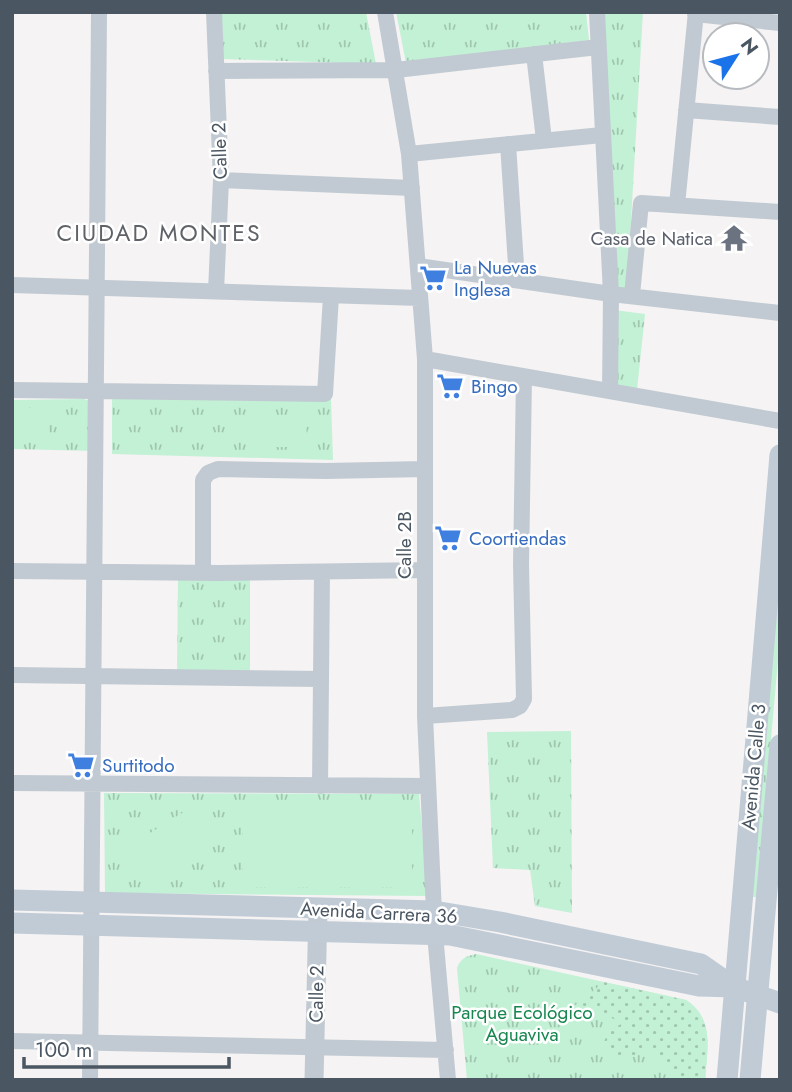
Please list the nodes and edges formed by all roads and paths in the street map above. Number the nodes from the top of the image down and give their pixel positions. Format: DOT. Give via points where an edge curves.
graph roads {
  1 [pos="99,12"];
  2 [pos="214,12"];
  3 [pos="385,12"];
  4 [pos="597,12"];
  5 [pos="695,13"];
  6 [pos="780,23"];
  7 [pos="598,47"];
  8 [pos="534,54"];
  9 [pos="396,70"];
  10 [pos="216,71"];
  11 [pos="686,110"];
  12 [pos="780,117"];
  13 [pos="602,135"];
  14 [pos="544,141"];
  15 [pos="509,144"];
  16 [pos="409,154"];
  17 [pos="221,180"];
  18 [pos="412,188"];
  19 [pos="677,205"];
  20 [pos="780,212"];
  21 [pos="418,266"];
  22 [pos="517,280"];
  23 [pos="12,285"];
  24 [pos="96,288"];
  25 [pos="216,290"];
  26 [pos="611,294"];
  27 [pos="632,295"];
  28 [pos="331,296"];
  29 [pos="420,298"];
  30 [pos="780,313"];
  31 [pos="425,359"];
  32 [pos="524,377"];
  33 [pos="12,390"];
  34 [pos="96,390"];
  35 [pos="610,391"];
  36 [pos="780,421"];
  37 [pos="780,455"];
  38 [pos="425,469"];
  39 [pos="425,570"];
  40 [pos="12,571"];
  41 [pos="94,572"];
  42 [pos="322,572"];
  43 [pos="202,573"];
  44 [pos="12,675"];
  45 [pos="93,676"];
  46 [pos="321,679"];
  47 [pos="425,716"];
  48 [pos="780,745"];
  49 [pos="92,782"];
  50 [pos="12,783"];
  51 [pos="320,786"];
  52 [pos="428,786"];
  53 [pos="12,900"];
  54 [pos="92,902"];
  55 [pos="318,908"];
  56 [pos="433,911"];
  57 [pos="12,923"];
  58 [pos="91,925"];
  59 [pos="318,931"];
  60 [pos="435,934"];
  61 [pos="599,943"];
  62 [pos="596,965"];
  63 [pos="734,987"];
  64 [pos="758,996"];
  65 [pos="780,1003"];
  66 [pos="12,1041"];
  67 [pos="90,1041"];
  68 [pos="315,1047"];
  69 [pos="446,1050"];
  70 [pos="90,1080"];
  71 [pos="314,1080"];
  72 [pos="448,1080"];
  73 [pos="727,1080"];
  74 [pos="750,1080"];
  1 -- 24 [label="street"];
  2 -- 10 [label="street, Calle 2"];
  3 -- 9 [label="street, Calle 2B"];
  4 -- 7 [label="street"];
  5 -- 6 [label="street"];
  5 -- 11 [label="street"];
  7 -- 8 [label="street"];
  7 -- 13 [label="street"];
  8 -- 9 [label="street"];
  8 -- 14 [label="street"];
  9 -- 10 [label="street"];
  9 -- 16 [label="street, Calle 2B"];
  10 -- 17 [label="street, Calle 2"];
  11 -- 12 [label="street"];
  11 -- 19 [label="street"];
  13 -- 14 [label="street"];
  13 -- 26 [label="street"];
  14 -- 15 [label="street"];
  15 -- 16 [label="street"];
  15 -- 22 [label="street"];
  16 -- 18 [label="street, Calle 2B"];
  17 -- 18 [label="street"];
  17 -- 25 [label="street, Calle 2"];
  18 -- 21 [label="street, Calle 2B"];
  19 -- 20 [label="street"];
  19 -- 27 [label="street" via="640,203"];
  21 -- 22 [label="street"];
  21 -- 29 [label="street, Calle 2B"];
  22 -- 26 [label="street"];
  23 -- 24 [label="street"];
  24 -- 25 [label="street"];
  24 -- 34 [label="street"];
  25 -- 28 [label="street"];
  26 -- 27 [label="street"];
  26 -- 35 [label="street"];
  27 -- 30 [label="street"];
  28 -- 29 [label="street"];
  28 -- 34 [label="street" via="325,394"];
  29 -- 31 [label="street, Calle 2B"];
  31 -- 32 [label="street"];
  31 -- 38 [label="street, Calle 2B"];
  32 -- 35 [label="street"];
  32 -- 47 [label="street" via="524,699 512,710"];
  33 -- 34 [label="street"];
  34 -- 41 [label="street"];
  35 -- 36 [label="street"];
  37 -- 63 [label="main road, Avenida Calle 3"];
  38 -- 39 [label="street, Calle 2B"];
  38 -- 43 [label="street" via="208,472 203,480"];
  39 -- 42 [label="street"];
  39 -- 47 [label="street, Calle 2B"];
  40 -- 41 [label="street"];
  41 -- 43 [label="street"];
  41 -- 45 [label="street"];
  42 -- 43 [label="street"];
  42 -- 46 [label="street"];
  44 -- 45 [label="street"];
  45 -- 46 [label="street"];
  45 -- 49 [label="street"];
  46 -- 51 [label="street"];
  47 -- 52 [label="street, Calle 2B"];
  48 -- 64 [label="main road, Avenida Calle 3"];
  49 -- 50 [label="street"];
  49 -- 51 [label="street"];
  49 -- 54 [label="street"];
  51 -- 52 [label="street"];
  52 -- 56 [label="street, Calle 2B"];
  53 -- 54 [label="main road, Avenida Carrera 36"];
  54 -- 55 [label="main road, Avenida Carrera 36"];
  54 -- 58 [label="street"];
  55 -- 56 [label="main road, Avenida Carrera 36"];
  55 -- 59 [label="street, Calle 2"];
  56 -- 60 [label="street, Calle 2B"];
  56 -- 61 [label="main road, Avenida Carrera 36"];
  57 -- 58 [label="main road, Avenida Carrera 36"];
  58 -- 59 [label="main road, Avenida Carrera 36"];
  58 -- 67 [label="street"];
  59 -- 60 [label="main road, Avenida Carrera 36"];
  59 -- 68 [label="street, Calle 2"];
  60 -- 62 [label="main road, Avenida Carrera 36"];
  60 -- 69 [label="street, Calle 2B"];
  61 -- 62 [label="main road"];
  61 -- 63 [label="main road, Avenida Carrera 36" via="701,964"];
  62 -- 63 [label="main road, Avenida Carrera 36" via="699,986"];
  63 -- 64 [label="main road, Avenida Carrera 36"];
  63 -- 73 [label="main road, Avenida Calle 3"];
  64 -- 65 [label="main road, Avenida Carrera 36"];
  64 -- 74 [label="main road, Avenida Calle 3"];
  66 -- 67 [label="street"];
  67 -- 68 [label="street"];
  67 -- 70 [label="street"];
  68 -- 69 [label="street"];
  68 -- 71 [label="street, Calle 2"];
  69 -- 72 [label="street, Calle 2B"];
}
